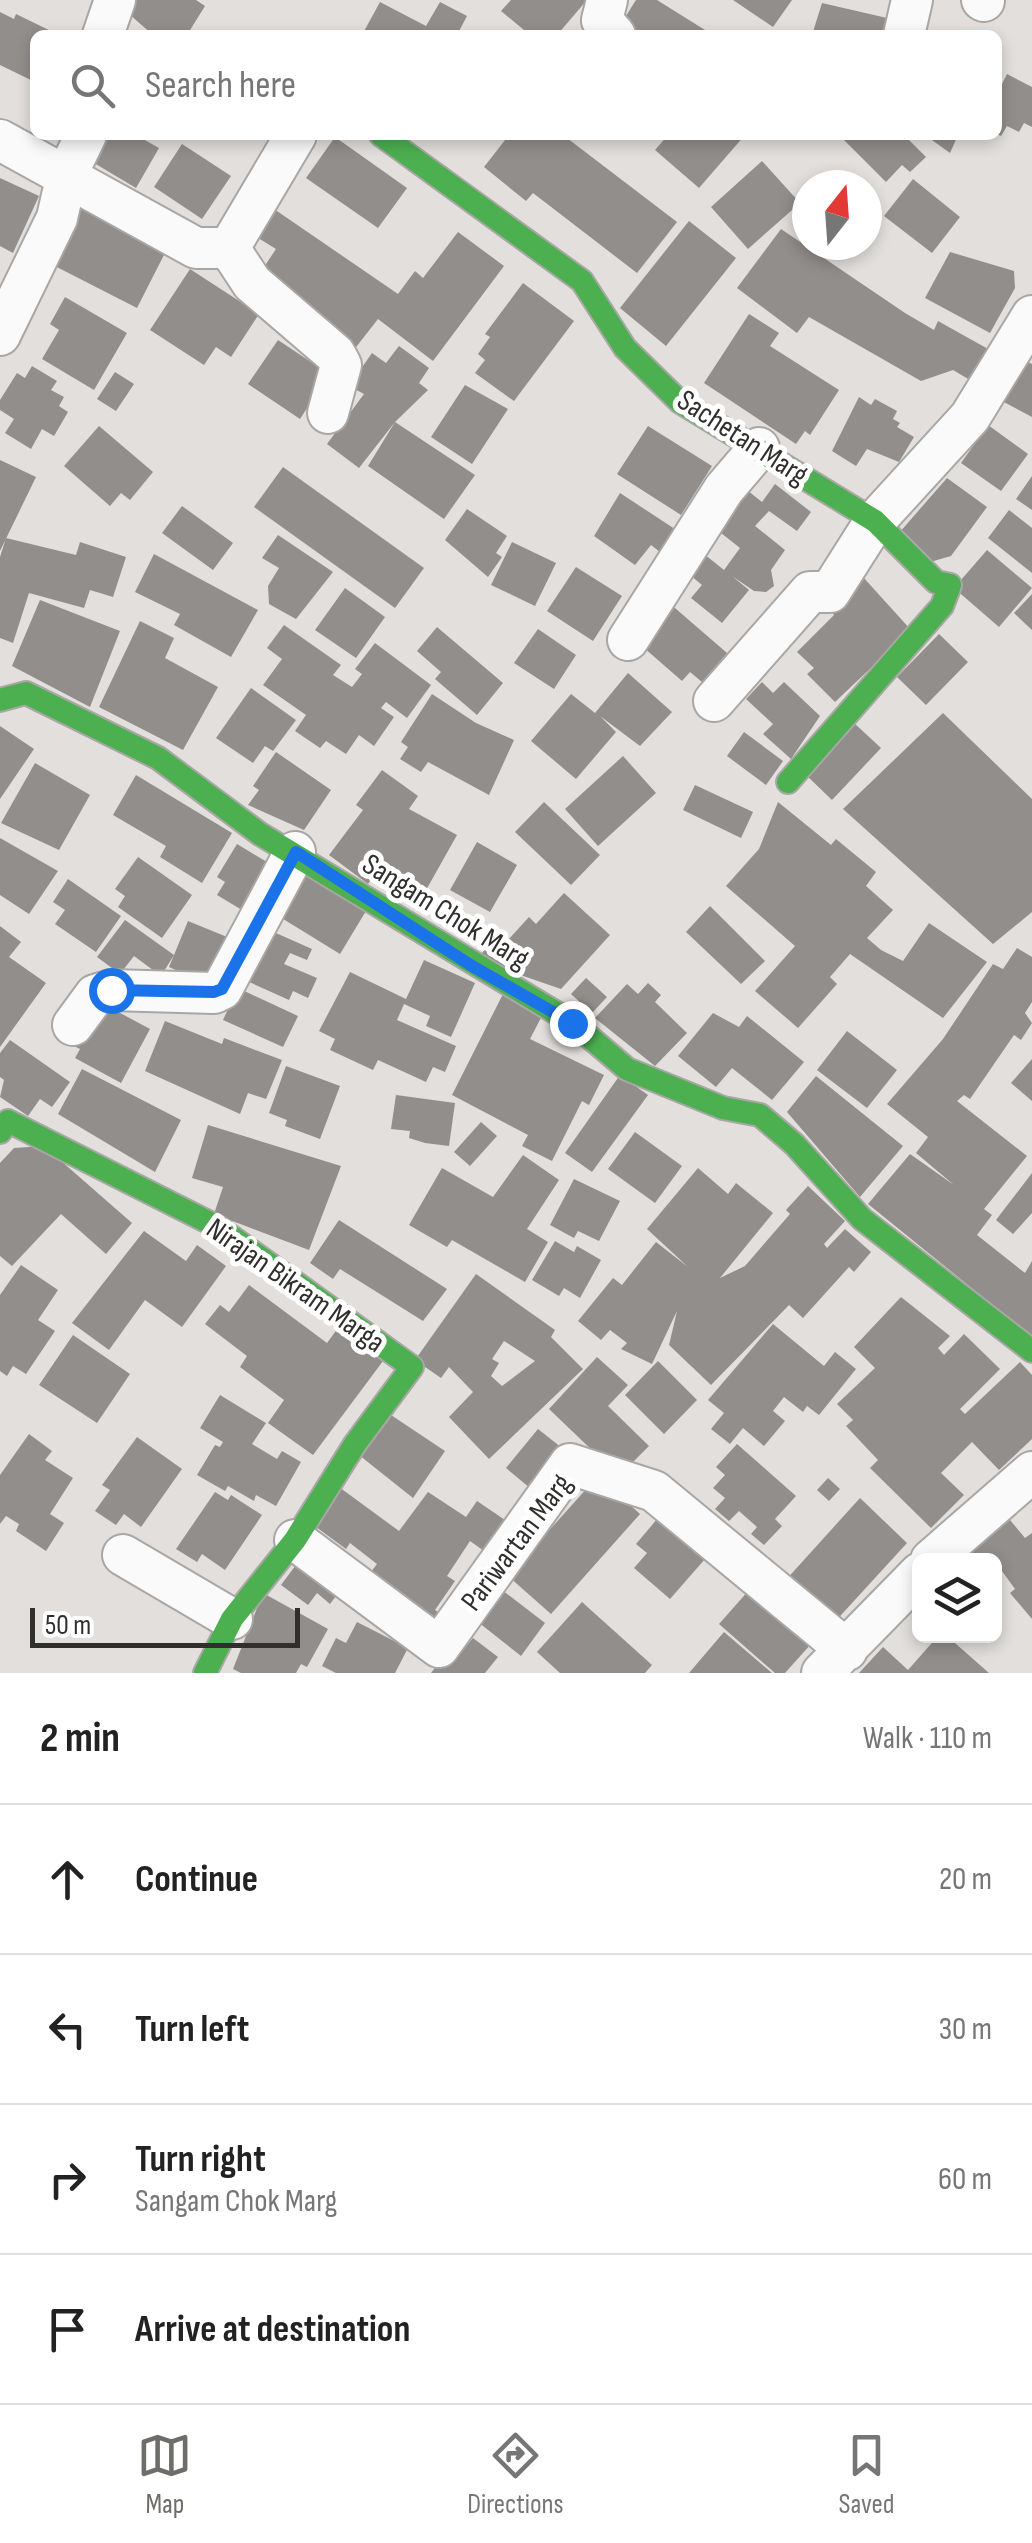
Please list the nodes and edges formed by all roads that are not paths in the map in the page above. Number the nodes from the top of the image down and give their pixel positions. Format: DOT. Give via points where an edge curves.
graph roads {
  1 [pos="114,0"];
  2 [pos="608,0"];
  3 [pos="912,0"];
  4 [pos="105,30"];
  5 [pos="610,30"];
  6 [pos="905,30"];
  7 [pos="0,140"];
  8 [pos="84,140"];
  9 [pos="293,140"];
  10 [pos="387,140"];
  11 [pos="67,174"];
  12 [pos="229,248"];
  13 [pos="1032,316"];
  14 [pos="0,335"];
  15 [pos="328,412"];
  16 [pos="759,448"];
  17 [pos="875,520"];
  18 [pos="628,640"];
  19 [pos="0,700"];
  20 [pos="714,701"];
  21 [pos="788,782"];
  22 [pos="296,852"];
  23 [pos="73,1026"];
  24 [pos="4,1126"];
  25 [pos="1032,1350"];
  26 [pos="1032,1472"];
  27 [pos="294,1540"];
  28 [pos="939,1553"];
  29 [pos="123,1555"];
  30 [pos="912,1581"];
  31 [pos="232,1619"];
  32 [pos="834,1661"];
  33 [pos="205,1673"];
  1 -- 4 [label="street"];
  2 -- 5 [label="street" via="602,20"];
  3 -- 6 [label="street"];
  7 -- 11 [label="street"];
  8 -- 11 [label="street"];
  9 -- 12 [label="street"];
  10 -- 16 [label="street, Sachetan Marg" via="582,281 625,348 680,402"];
  11 -- 12 [label="street" via="196,248"];
  11 -- 14 [label="street" via="57,218"];
  12 -- 15 [label="street" via="252,283 334,354 340,365"];
  13 -- 17 [label="street" via="970,418"];
  16 -- 17 [label="street, Sachetan Marg"];
  16 -- 18 [label="street" via="724,488"];
  17 -- 20 [label="street" via="830,592 810,592"];
  17 -- 21 [label="street, Sachetan Marg" via="936,582 950,585 942,606"];
  19 -- 22 [label="street, Sangam Chok Marg" via="26,693 158,758 260,834"];
  22 -- 23 [label="street" via="222,989 111,990 95,995"];
  22 -- 25 [label="street, Sangam Chok Marg" via="572,1023 627,1069 723,1108 760,1115 862,1219"];
  24 -- 27 [label="street, Nirajan Bikram Marga" via="218,1227 412,1367"];
  26 -- 28 [label="street"];
  27 -- 31 [label="street, Nirajan Bikram Marga"];
  27 -- 32 [label="street, Pariwartan Marg" via="439,1647 570,1464 654,1491"];
  29 -- 31 [label="street"];
  30 -- 32 [label="street"];
  31 -- 33 [label="street, Nirajan Bikram Marga"];
}
